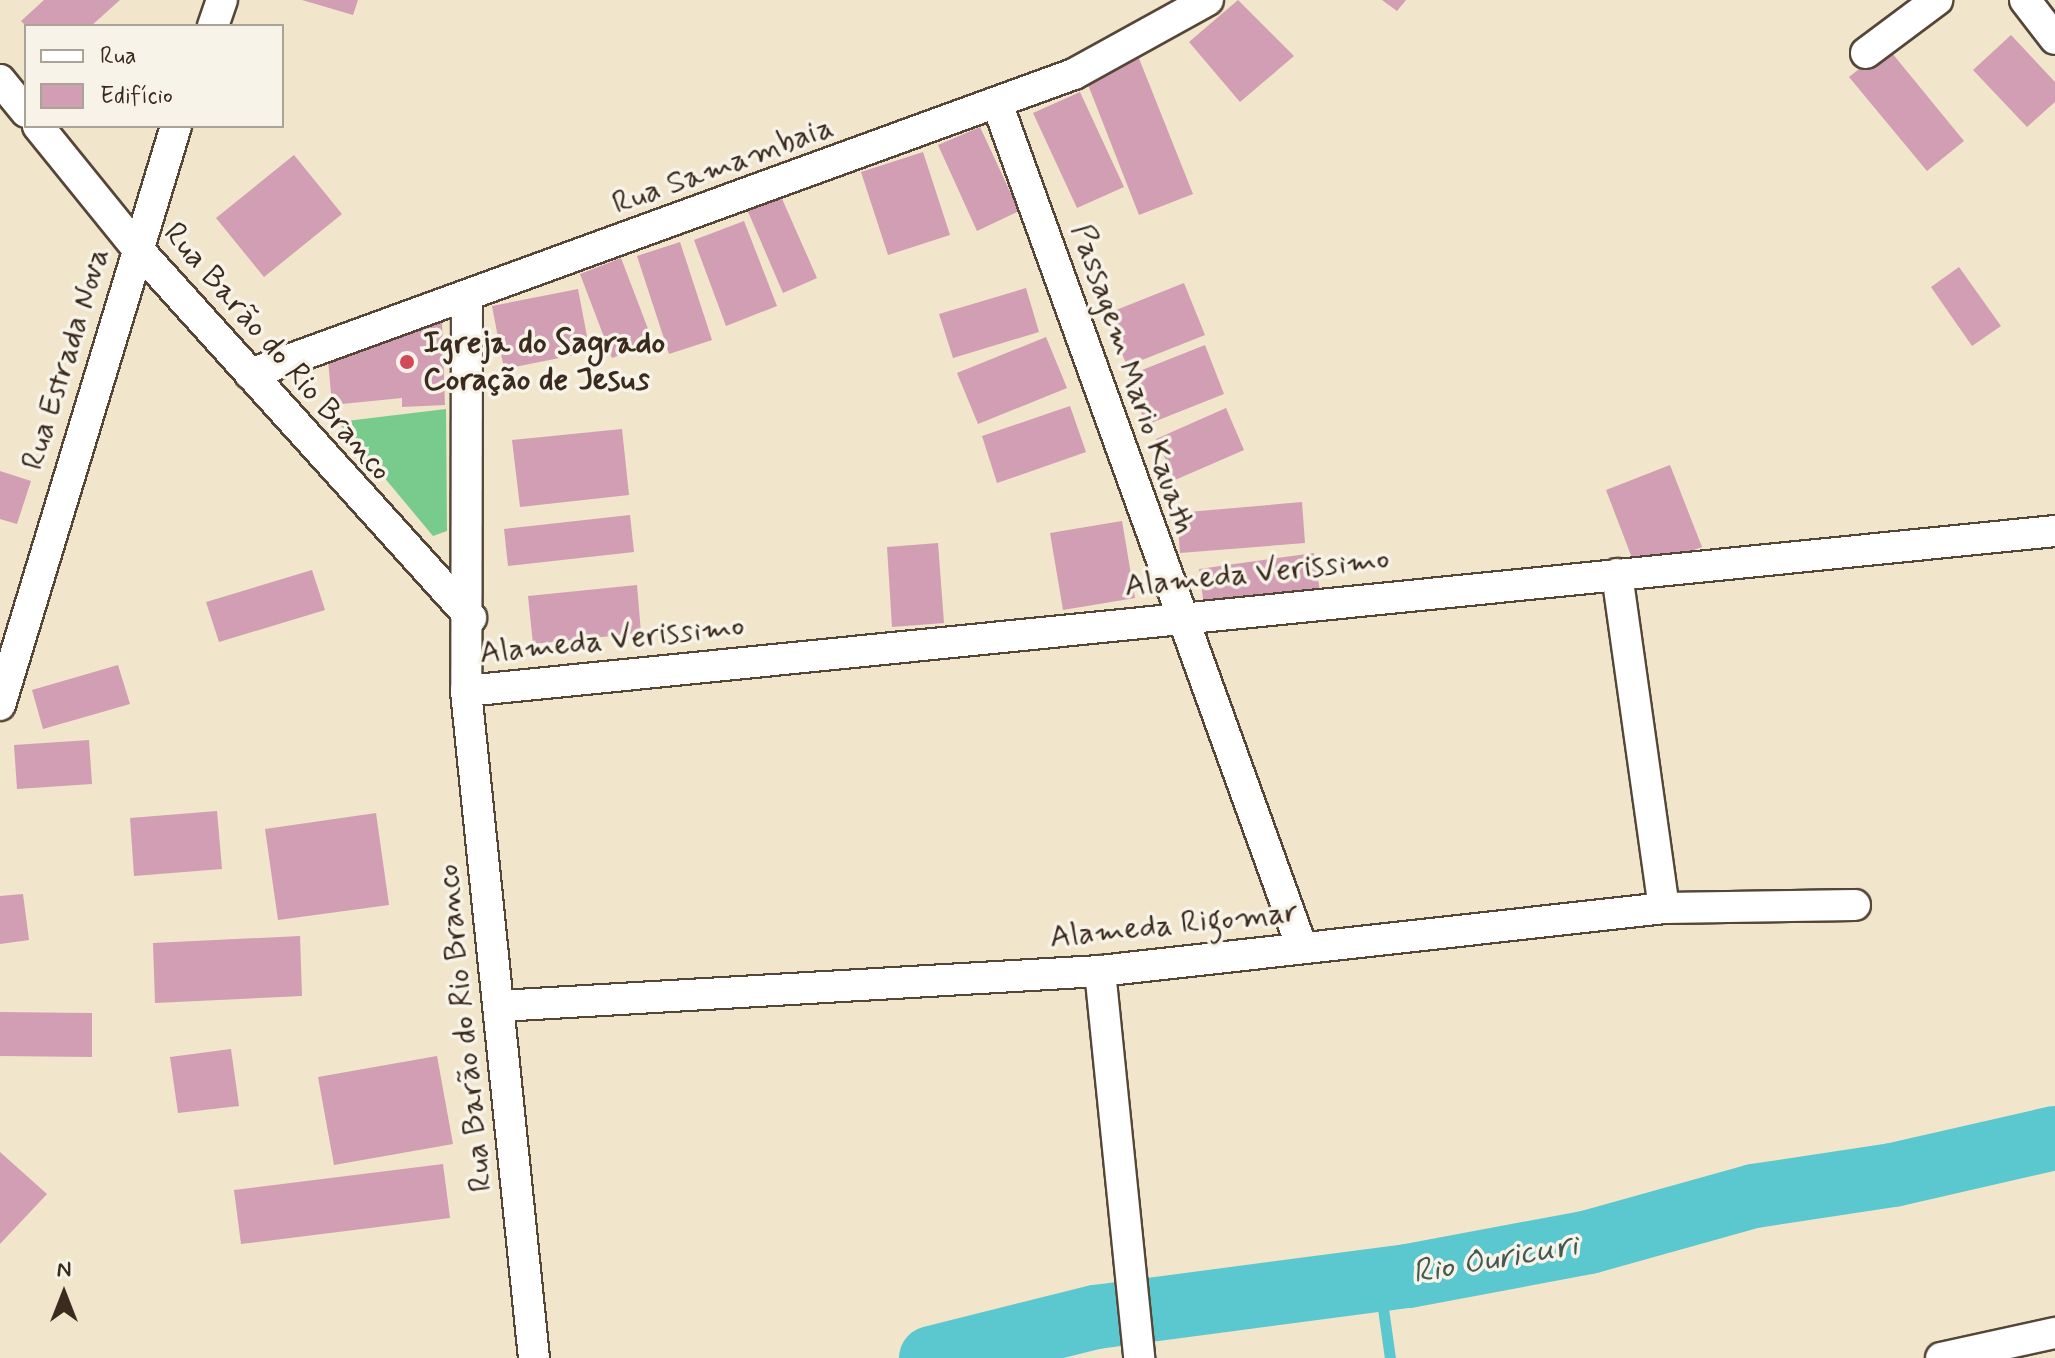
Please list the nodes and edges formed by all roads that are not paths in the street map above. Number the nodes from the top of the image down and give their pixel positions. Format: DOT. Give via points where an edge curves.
graph roads {
  1 [pos="222,0"];
  2 [pos="1208,0"];
  3 [pos="1937,0"];
  4 [pos="2025,0"];
  5 [pos="214,24"];
  6 [pos="2055,39"];
  7 [pos="1866,53"];
  8 [pos="0,80"];
  9 [pos="997,103"];
  10 [pos="24,110"];
  11 [pos="40,128"];
  12 [pos="175,128"];
  13 [pos="136,247"];
  14 [pos="467,298"];
  15 [pos="250,374"];
  16 [pos="2055,531"];
  17 [pos="1617,574"];
  18 [pos="1178,616"];
  19 [pos="471,618"];
  20 [pos="466,691"];
  21 [pos="0,705"];
  22 [pos="1855,905"];
  23 [pos="1664,908"];
  24 [pos="1302,948"];
  25 [pos="1100,971"];
  26 [pos="500,1006"];
  27 [pos="2055,1333"];
  28 [pos="1139,1356"];
  29 [pos="534,1358"];
  30 [pos="1941,1358"];
  1 -- 5 [label="street"];
  2 -- 9 [label="street, Rua Samambaia" via="1142,42"];
  3 -- 7 [label="street"];
  4 -- 6 [label="street"];
  8 -- 10 [label="street"];
  9 -- 14 [label="street, Rua Samambaia"];
  9 -- 18 [label="street, Passagem Mario Kauath"];
  11 -- 13 [label="street, Rua Barão do Rio Branco"];
  12 -- 13 [label="street, Rua Estrada Nova"];
  13 -- 15 [label="street, Rua Barão do Rio Branco"];
  13 -- 21 [label="street, Rua Estrada Nova"];
  14 -- 15 [label="street, Rua Samambaia"];
  14 -- 19 [label="street, Rua Barão do Rio Branco"];
  15 -- 19 [label="street, Rua Barão do Rio Branco"];
  16 -- 17 [label="street, Alameda Verissimo"];
  17 -- 18 [label="street, Alameda Verissimo"];
  17 -- 23 [label="street"];
  18 -- 20 [label="street, Alameda Verissimo"];
  18 -- 24 [label="street, Passagem Mario Kauath"];
  19 -- 20 [label="street, Rua Barão do Rio Branco"];
  20 -- 26 [label="street, Rua Barão do Rio Branco"];
  22 -- 23 [label="street, Alameda Rigomar"];
  23 -- 24 [label="street, Alameda Rigomar"];
  24 -- 25 [label="street, Alameda Rigomar"];
  25 -- 26 [label="street, Alameda Rigomar"];
  25 -- 28 [label="street"];
  26 -- 29 [label="street, Rua Barão do Rio Branco"];
  27 -- 30 [label="street"];
}
